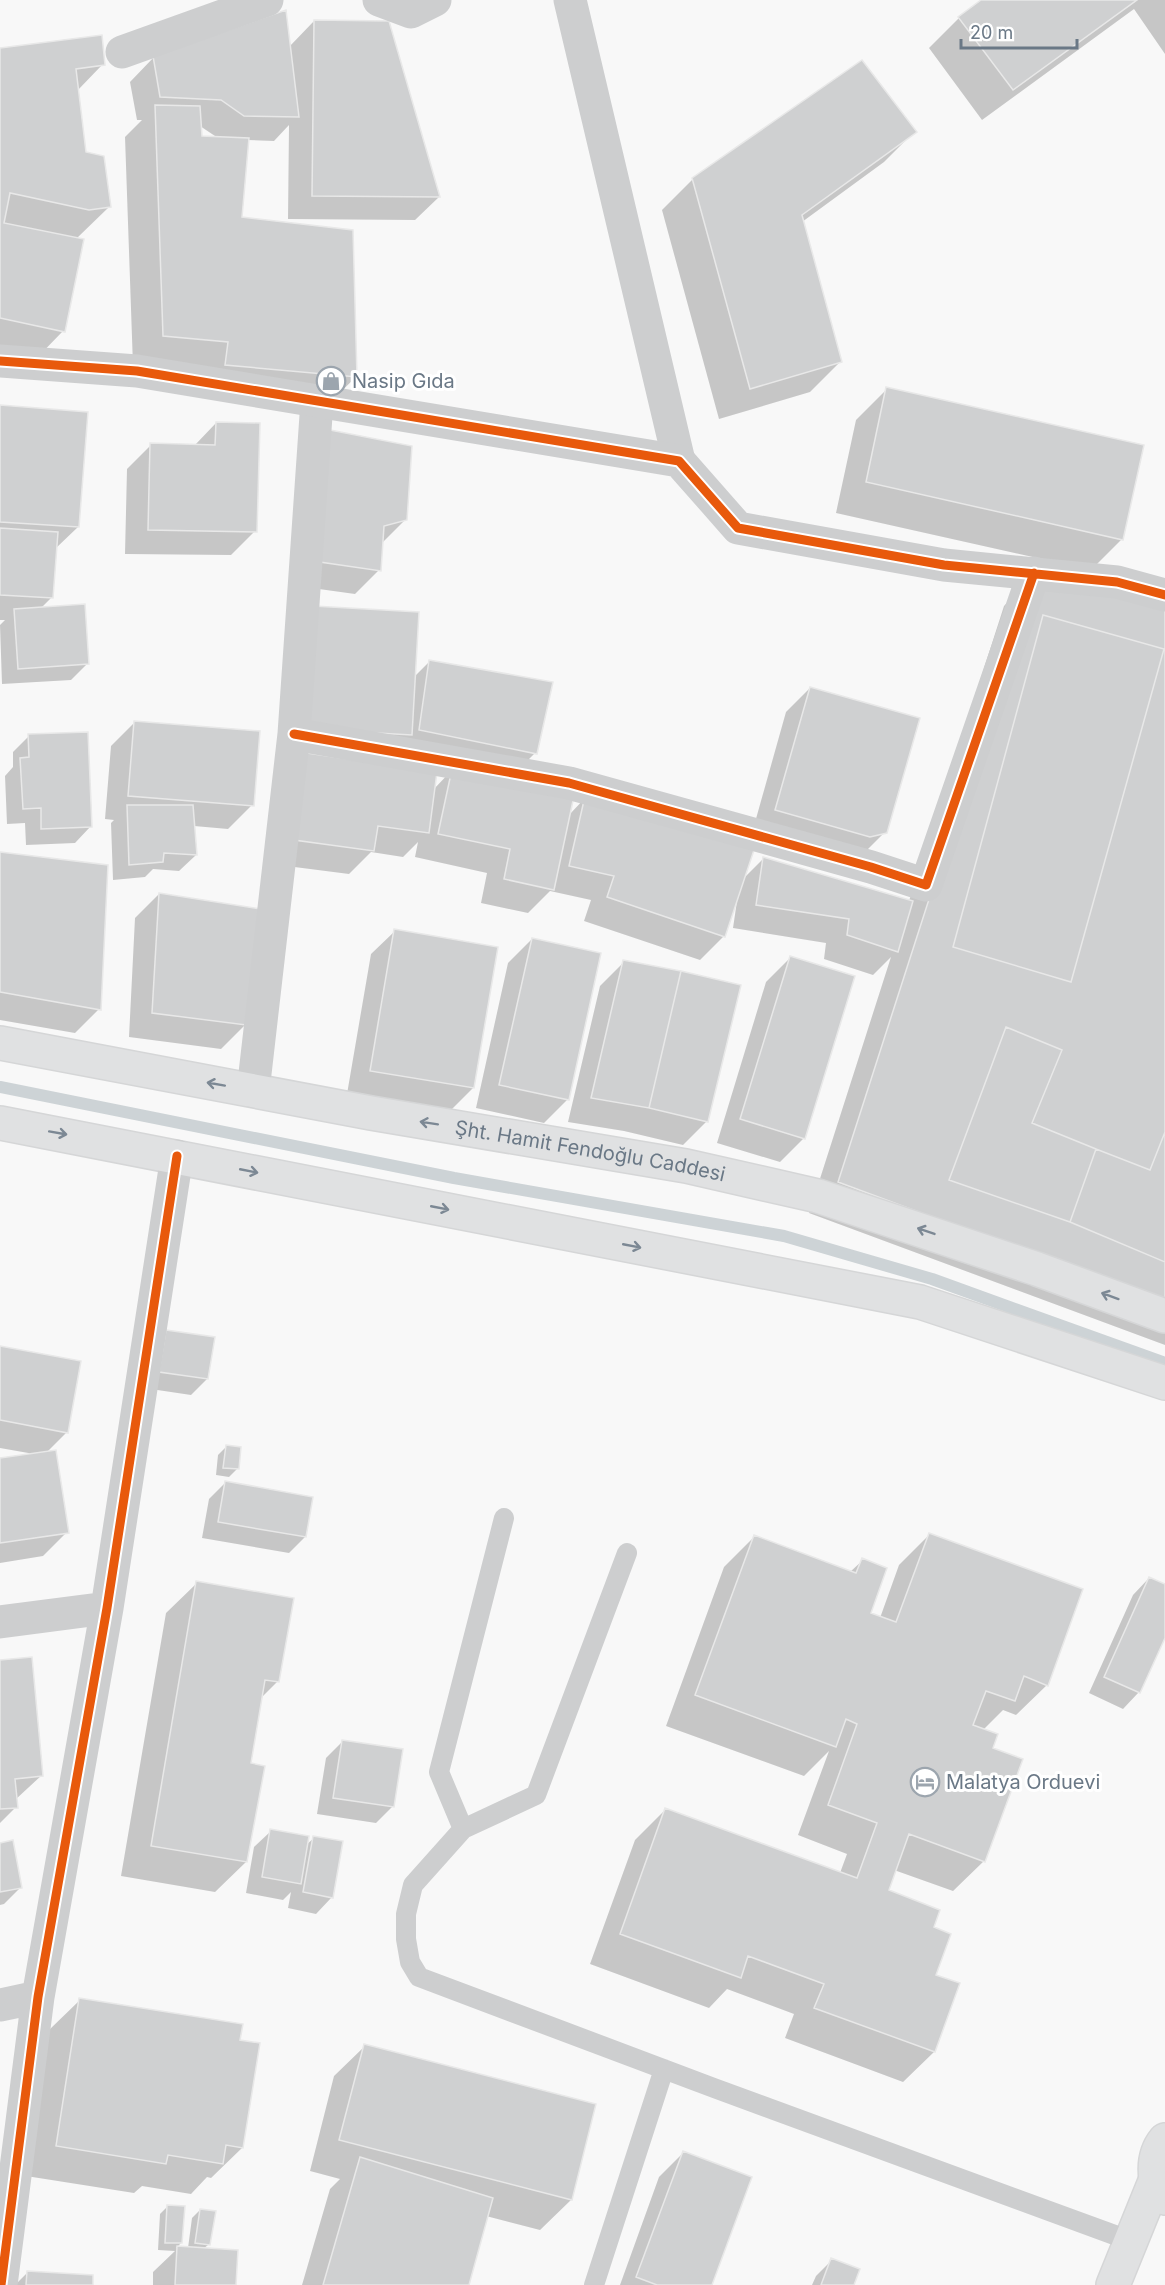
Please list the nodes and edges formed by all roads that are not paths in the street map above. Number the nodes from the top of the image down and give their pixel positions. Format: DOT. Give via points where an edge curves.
graph roads {
  1 [pos="267,0"];
  2 [pos="379,0"];
  3 [pos="435,0"];
  4 [pos="570,0"];
  5 [pos="122,52"];
  6 [pos="0,361"];
  7 [pos="317,401"];
  8 [pos="679,461"];
  9 [pos="1034,573"];
  10 [pos="1165,595"];
  11 [pos="294,734"];
  12 [pos="0,1043"];
  13 [pos="252,1091"];
  14 [pos="0,1123"];
  15 [pos="177,1156"];
  16 [pos="1165,1316"];
  17 [pos="1165,1383"];
  18 [pos="504,1518"];
  19 [pos="627,1553"];
  20 [pos="108,1608"];
  21 [pos="0,1622"];
  22 [pos="463,1829"];
  23 [pos="38,1997"];
  24 [pos="0,2005"];
  25 [pos="664,2069"];
  26 [pos="1165,2140"];
  27 [pos="1160,2188"];
  28 [pos="1131,2241"];
  29 [pos="1,2285"];
  30 [pos="594,2285"];
  31 [pos="1113,2285"];
  1 -- 5 [label="street"];
  2 -- 3 [label="street" via="411,12"];
  4 -- 8 [label="street"];
  6 -- 7 [label="street" via="137,371"];
  7 -- 8 [label="street"];
  7 -- 11 [label="street"];
  8 -- 9 [label="street" via="738,528 944,565"];
  9 -- 10 [label="street" via="1117,582"];
  9 -- 11 [label="street" via="926,885 569,783"];
  11 -- 13 [label="street"];
  13 -- 12 [label="main road, Şht. Hamit Fendoğlu Caddesi, one-way"];
  16 -- 13 [label="main road, Şht. Hamit Fendoğlu Caddesi, one-way" via="818,1196 686,1166"];
  14 -- 15 [label="main road, one-way"];
  15 -- 17 [label="main road, one-way" via="920,1302"];
  15 -- 20 [label="street"];
  18 -- 22 [label="lane" via="439,1772"];
  19 -- 22 [label="lane" via="536,1795"];
  20 -- 21 [label="street"];
  20 -- 23 [label="street"];
  22 -- 25 [label="lane" via="413,1885 406,1914 406,1939 410,1962 419,1977"];
  23 -- 24 [label="street"];
  23 -- 29 [label="street"];
  25 -- 28 [label="lane"];
  25 -- 30 [label="lane"];
  26 -- 27 [label="main road" via="1155,2162"];
  27 -- 28 [label="main road"];
  28 -- 31 [label="main road"];
}
